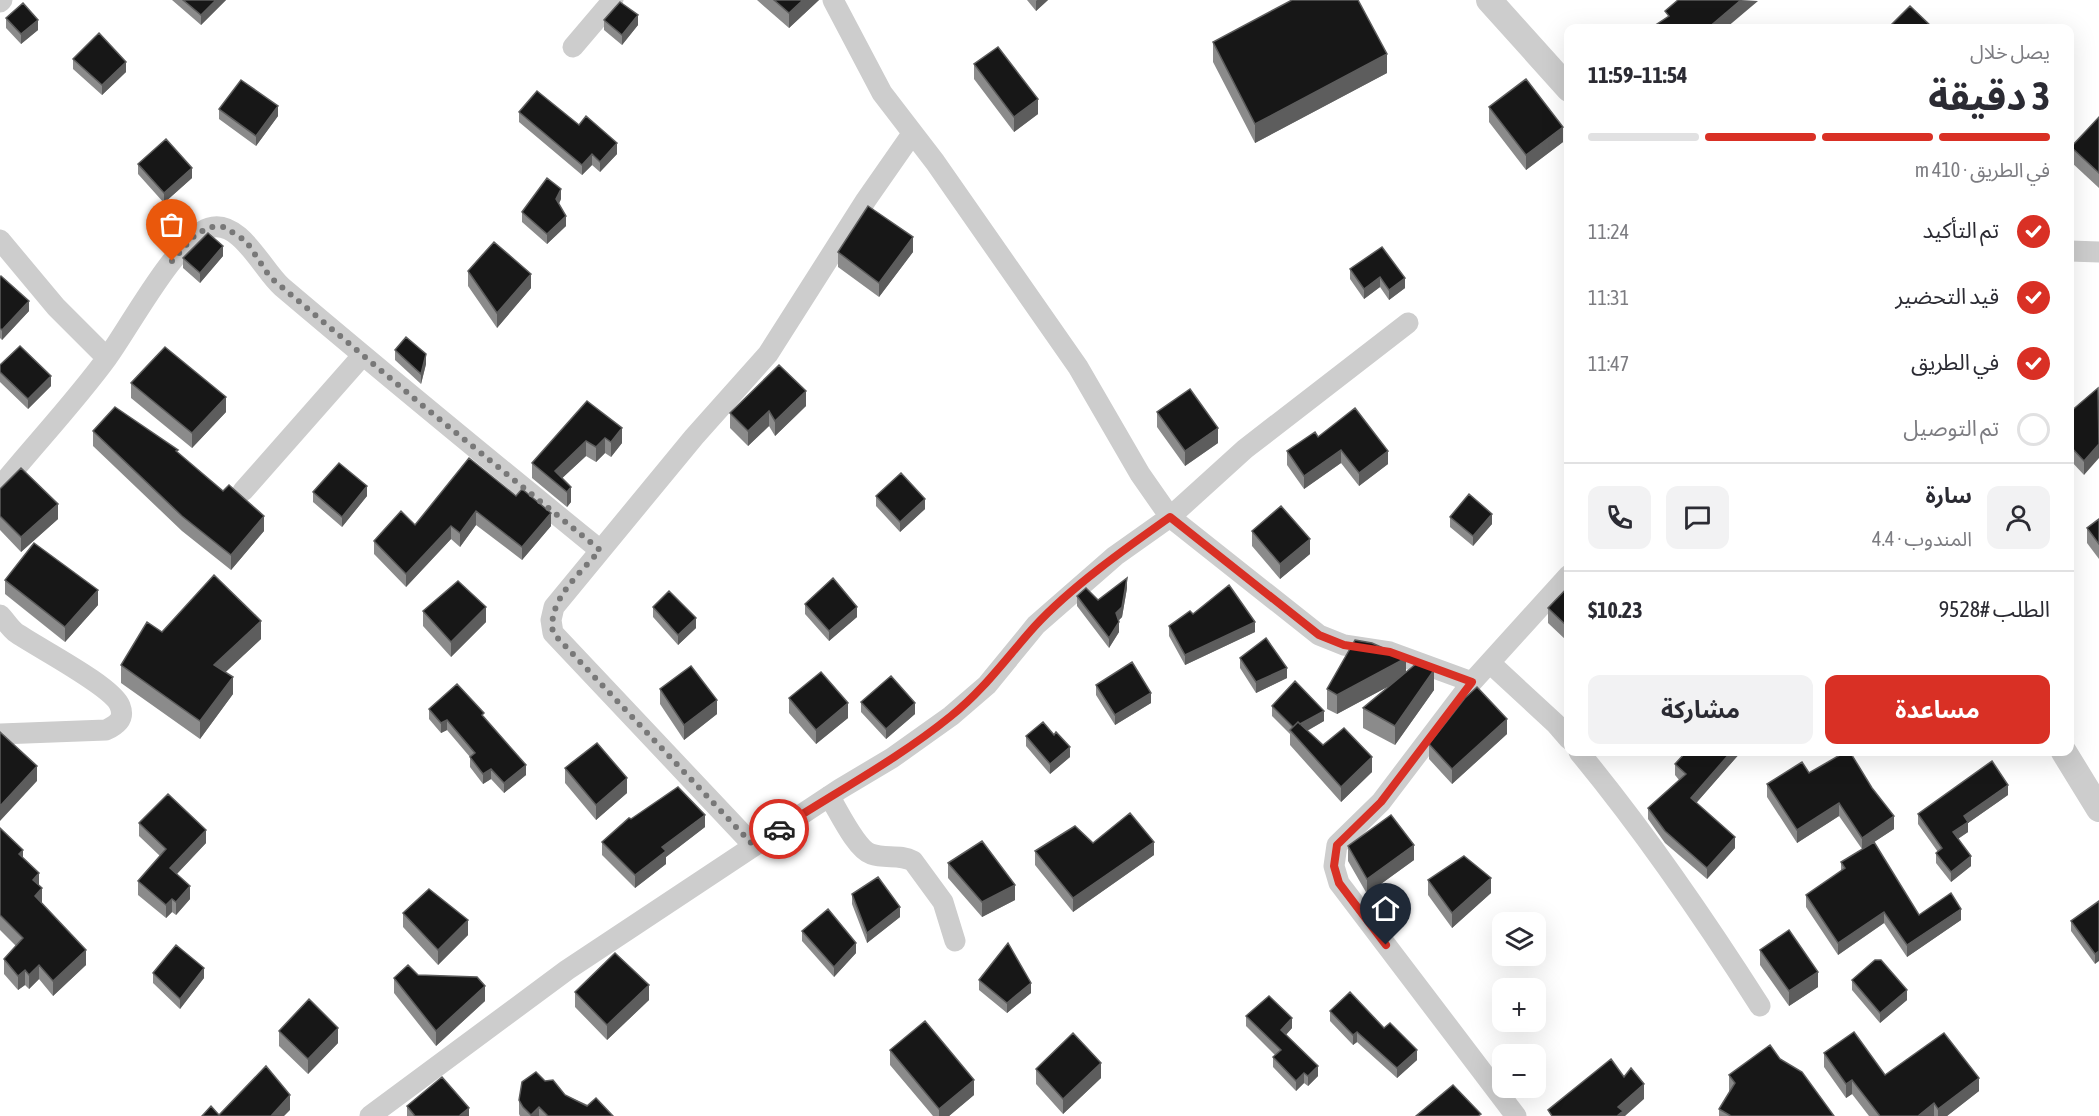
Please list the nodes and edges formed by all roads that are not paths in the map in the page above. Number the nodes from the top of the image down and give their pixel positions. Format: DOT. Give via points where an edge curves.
graph roads {
  1 [pos="613,0"];
  2 [pos="833,0"];
  3 [pos="1489,0"];
  4 [pos="573,47"];
  5 [pos="1564,83"];
  6 [pos="912,134"];
  7 [pos="0,240"];
  8 [pos="2074,251"];
  9 [pos="2099,252"];
  10 [pos="1408,323"];
  11 [pos="363,355"];
  12 [pos="107,358"];
  13 [pos="0,487"];
  14 [pos="243,491"];
  15 [pos="1170,517"];
  16 [pos="600,550"];
  17 [pos="1564,581"];
  18 [pos="0,615"];
  19 [pos="1490,663"];
  20 [pos="1472,682"];
  21 [pos="1564,733"];
  22 [pos="0,734"];
  23 [pos="1582,756"];
  24 [pos="2066,756"];
  25 [pos="829,796"];
  26 [pos="2099,809"];
  27 [pos="754,846"];
  28 [pos="955,941"];
  29 [pos="1760,1006"];
  30 [pos="370,1116"];
  31 [pos="1516,1116"];
  1 -- 4 [label="street"];
  2 -- 6 [label="street" via="882,93"];
  3 -- 5 [label="street"];
  6 -- 15 [label="street" via="1066,349"];
  6 -- 16 [label="street" via="768,354"];
  7 -- 12 [label="street" via="56,307"];
  8 -- 9 [label="street"];
  10 -- 15 [label="street" via="1245,450"];
  11 -- 12 [label="street" via="270,277 246,241 224,227 211,227 196,234 172,261"];
  11 -- 14 [label="street"];
  11 -- 16 [label="street"];
  12 -- 13 [label="street"];
  15 -- 20 [label="street" via="1319,635 1344,645 1390,652"];
  15 -- 25 [label="street" via="1115,556 1036,625 987,685 951,716"];
  16 -- 27 [label="street" via="554,607 553,633"];
  17 -- 19 [label="street"];
  18 -- 22 [label="street" via="13,631 105,689 120,704 122,716 106,730"];
  19 -- 20 [label="street"];
  19 -- 21 [label="street"];
  20 -- 31 [label="street" via="1381,802 1337,845 1334,866 1339,883"];
  23 -- 29 [label="street" via="1621,803"];
  24 -- 26 [label="street"];
  25 -- 27 [label="street"];
  25 -- 28 [label="street" via="861,847 871,854 914,861 943,902"];
  27 -- 30 [label="street" via="567,970"];
}
